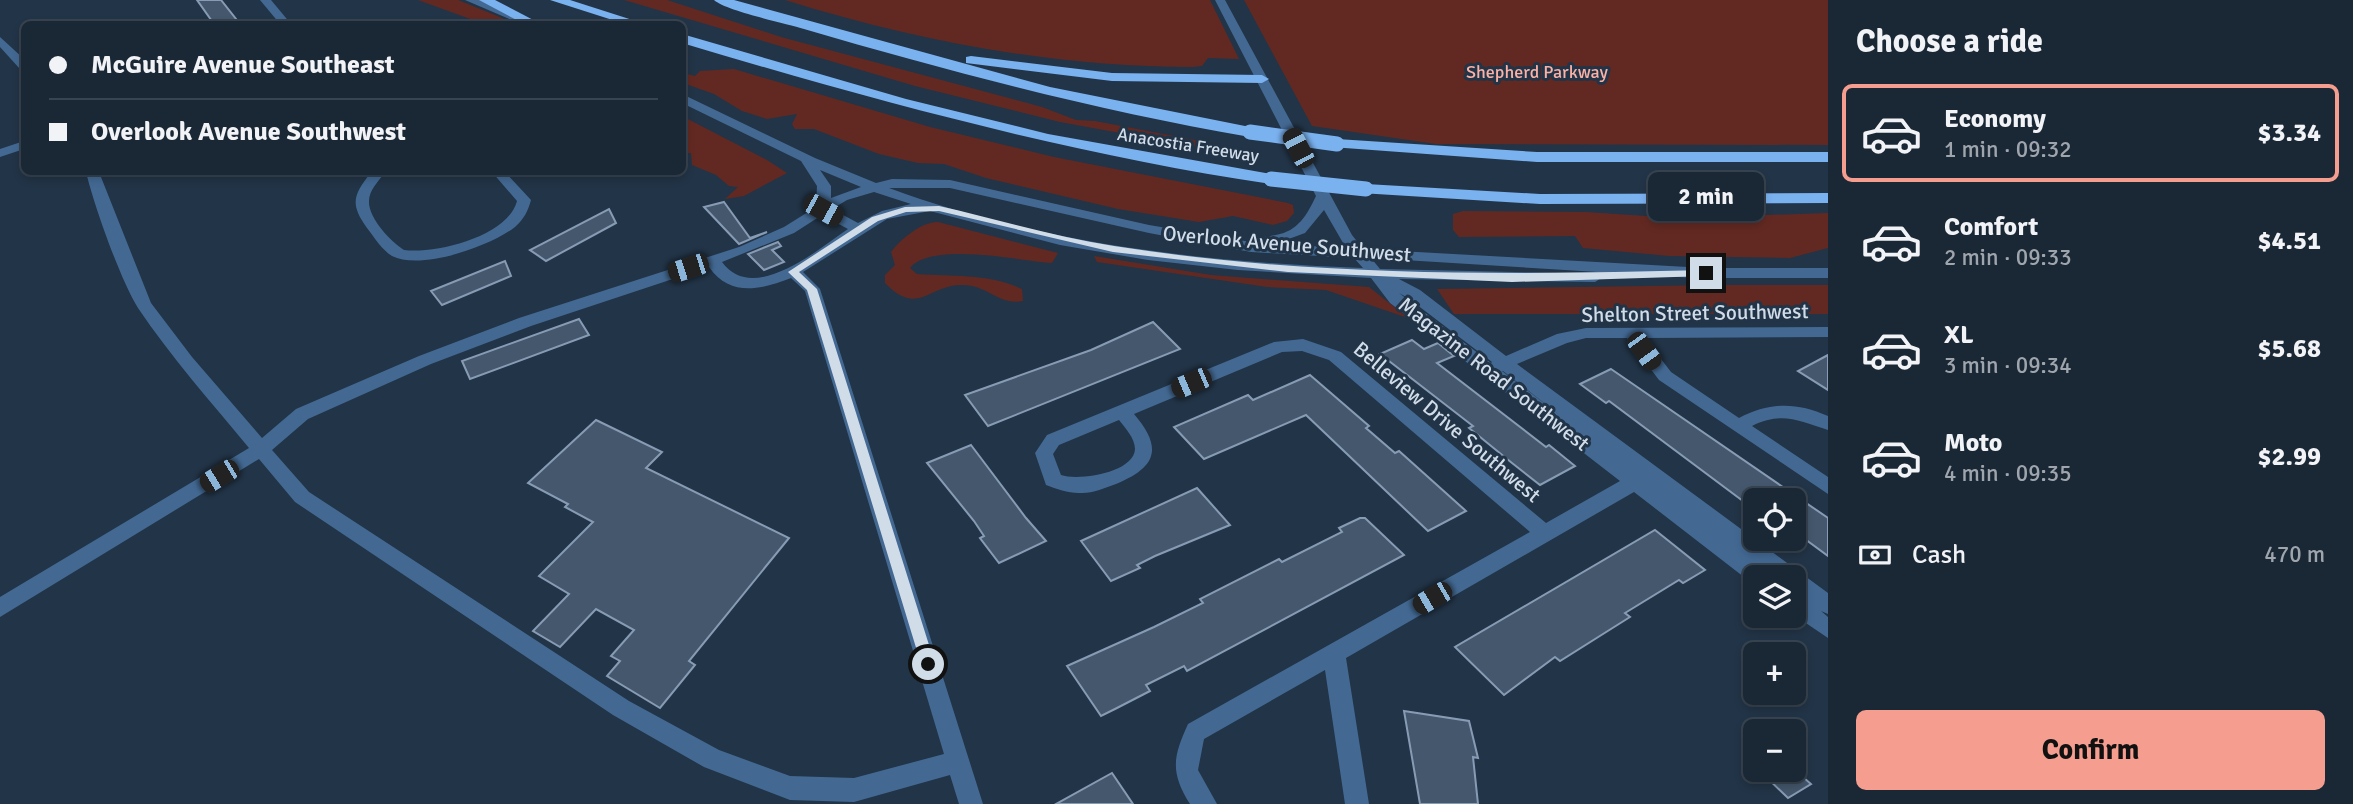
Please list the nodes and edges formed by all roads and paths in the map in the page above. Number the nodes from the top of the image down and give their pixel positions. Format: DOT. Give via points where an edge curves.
graph roads {
  1 [pos="265,0"];
  2 [pos="470,0"];
  3 [pos="485,0"];
  4 [pos="556,0"];
  5 [pos="1220,0"];
  6 [pos="726,2"];
  7 [pos="283,21"];
  8 [pos="524,21"];
  9 [pos="526,21"];
  10 [pos="628,21"];
  11 [pos="686,39"];
  12 [pos="0,40"];
  13 [pos="21,63"];
  14 [pos="1262,79"];
  15 [pos="686,101"];
  16 [pos="21,146"];
  17 [pos="0,153"];
  18 [pos="1828,157"];
  19 [pos="805,159"];
  20 [pos="93,175"];
  21 [pos="376,175"];
  22 [pos="501,175"];
  23 [pos="872,187"];
  24 [pos="1324,197"];
  25 [pos="1828,198"];
  26 [pos="939,208"];
  27 [pos="823,210"];
  28 [pos="858,229"];
  29 [pos="1214,241"];
  30 [pos="1358,254"];
  31 [pos="712,260"];
  32 [pos="793,272"];
  33 [pos="1376,273"];
  34 [pos="1706,273"];
  35 [pos="1828,273"];
  36 [pos="1828,332"];
  37 [pos="1632,333"];
  38 [pos="1504,364"];
  39 [pos="1487,372"];
  40 [pos="1122,412"];
  41 [pos="1828,424"];
  42 [pos="1738,426"];
  43 [pos="260,450"];
  44 [pos="1641,478"];
  45 [pos="1828,487"];
  46 [pos="1544,533"];
  47 [pos="1745,565"];
  48 [pos="1771,565"];
  49 [pos="1806,589"];
  50 [pos="1828,605"];
  51 [pos="0,608"];
  52 [pos="1806,612"];
  53 [pos="1828,629"];
  54 [pos="1334,654"];
  55 [pos="958,762"];
  56 [pos="971,804"];
  57 [pos="1205,804"];
  58 [pos="1357,804"];
  1 -- 7 [label="street"];
  2 -- 8 [label="street"];
  3 -- 9 [label="highway"];
  4 -- 10 [label="highway"];
  5 -- 14 [label="street"];
  6 -- 14 [label="highway" via="887,42 1026,68 1138,79"];
  6 -- 18 [label="highway, Anacostia Freeway, bridge" via="1022,86 1250,132 1337,144 1537,157"];
  11 -- 25 [label="highway, Anacostia Freeway, bridge" via="1025,136 1174,166 1366,189 1506,198"];
  12 -- 13 [label="street"];
  14 -- 24 [label="street"];
  15 -- 19 [label="street, Overlook Avenue Southwest"];
  16 -- 17 [label="street"];
  19 -- 23 [label="street, Overlook Avenue Southwest"];
  19 -- 27 [label="street" via="822,179"];
  20 -- 43 [label="street" via="144,304"];
  21 -- 22 [label="street" via="362,195 363,213 392,250 418,256 440,254 518,218 524,200"];
  23 -- 26 [label="street, Overlook Avenue Southwest"];
  23 -- 27 [label="street" via="842,197"];
  23 -- 29 [label="street, Overlook Avenue Southwest" via="908,181 950,184"];
  24 -- 29 [label="street" via="1313,219 1299,232 1264,241"];
  24 -- 30 [label="street"];
  26 -- 28 [label="street" via="892,212"];
  26 -- 33 [label="street, Overlook Avenue Southwest" via="1125,251"];
  27 -- 28 [label="street"];
  27 -- 31 [label="street" via="773,238"];
  28 -- 32 [label="street"];
  29 -- 30 [label="street, Overlook Avenue Southwest"];
  30 -- 33 [label="street"];
  30 -- 34 [label="street, Overlook Avenue Southwest"];
  31 -- 32 [label="street" via="728,279 746,283"];
  31 -- 43 [label="street" via="525,321 425,360 302,414"];
  32 -- 55 [label="street" via="812,289"];
  33 -- 34 [label="street, Overlook Avenue Southwest" via="1512,279"];
  33 -- 38 [label="street, Magazine Road Southwest" via="1414,294"];
  33 -- 39 [label="street, Magazine Road Southwest" via="1398,301"];
  34 -- 35 [label="street, Overlook Avenue Southwest"];
  36 -- 37 [label="street, Shelton Street Southwest"];
  37 -- 38 [label="street, Shelton Street Southwest" via="1575,335"];
  37 -- 42 [label="street" via="1659,371"];
  38 -- 39 [label="street, Shelton Street Southwest"];
  38 -- 44 [label="street, Magazine Road Southwest"];
  39 -- 44 [label="street, Magazine Road Southwest"];
  40 -- 40 [label="street, Belleview Drive Southwest" via="1053,439 1044,453 1053,480 1084,488 1135,470 1144,460 1145,447 1141,433"];
  40 -- 46 [label="street, Belleview Drive Southwest" via="1280,346 1317,348 1335,356"];
  41 -- 42 [label="street" via="1779,409"];
  42 -- 45 [label="street"];
  43 -- 51 [label="street"];
  43 -- 55 [label="street" via="302,497 621,708 712,759 790,788 854,790"];
  44 -- 46 [label="street"];
  44 -- 47 [label="street, Magazine Road Southwest"];
  44 -- 48 [label="street, Magazine Road Southwest"];
  46 -- 54 [label="street"];
  49 -- 50 [label="street, Magazine Road Southwest"];
  52 -- 53 [label="street"];
  54 -- 57 [label="street" via="1196,732 1185,757 1188,781"];
  54 -- 58 [label="street"];
  55 -- 56 [label="street"];
}
